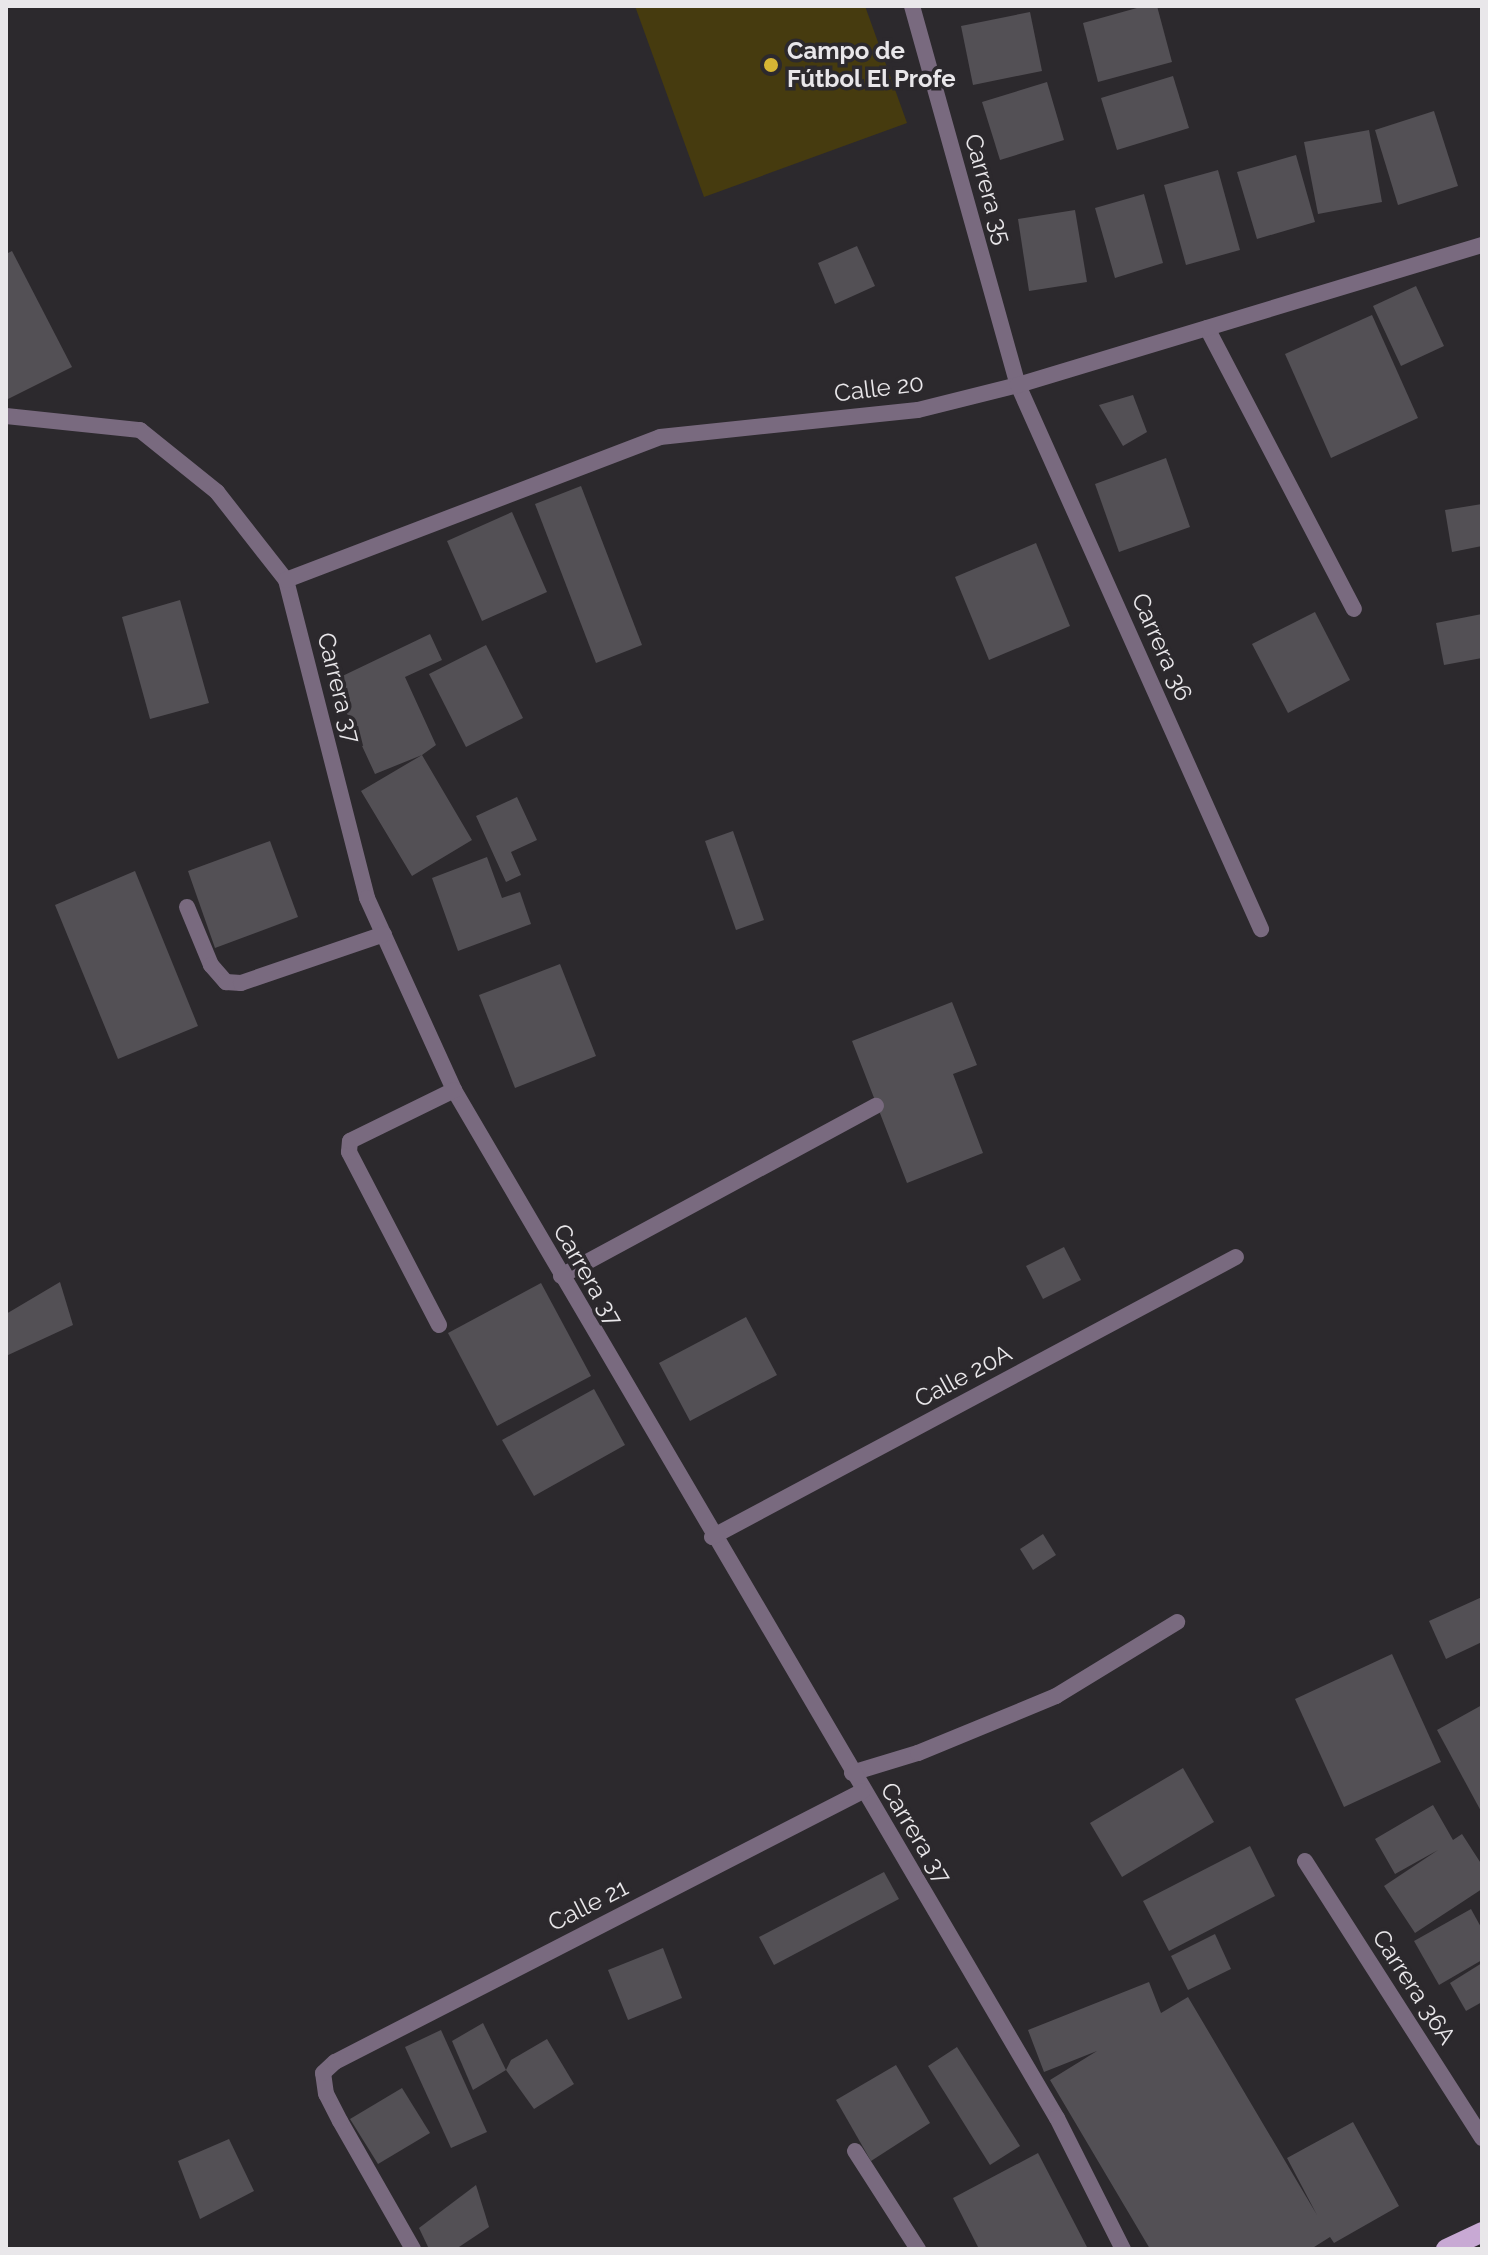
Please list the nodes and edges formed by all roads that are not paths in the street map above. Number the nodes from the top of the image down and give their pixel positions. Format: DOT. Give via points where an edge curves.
graph roads {
  1 [pos="912,6"];
  2 [pos="1482,245"];
  3 [pos="1207,328"];
  4 [pos="1018,385"];
  5 [pos="6,416"];
  6 [pos="286,580"];
  7 [pos="1354,609"];
  8 [pos="187,907"];
  9 [pos="1261,929"];
  10 [pos="384,934"];
  11 [pos="454,1090"];
  12 [pos="876,1106"];
  13 [pos="1236,1257"];
  14 [pos="561,1276"];
  15 [pos="439,1325"];
  16 [pos="712,1537"];
  17 [pos="1177,1622"];
  18 [pos="852,1773"];
  19 [pos="863,1791"];
  20 [pos="1305,1861"];
  21 [pos="1482,2138"];
  22 [pos="855,2151"];
  23 [pos="1482,2232"];
  24 [pos="413,2249"];
  25 [pos="918,2249"];
  26 [pos="1123,2249"];
  27 [pos="1446,2249"];
  1 -- 4 [label="street, Carrera 35"];
  2 -- 3 [label="street, Calle 20"];
  3 -- 4 [label="street, Calle 20"];
  3 -- 7 [label="street"];
  4 -- 6 [label="street, Calle 20" via="918,410 660,437"];
  4 -- 9 [label="street, Carrera 36"];
  5 -- 6 [label="street, Carrera 37" via="140,430 217,492"];
  6 -- 10 [label="street, Carrera 37" via="367,898"];
  8 -- 10 [label="street" via="211,965 226,982 241,983"];
  10 -- 11 [label="street, Carrera 37"];
  11 -- 14 [label="street, Carrera 37"];
  11 -- 15 [label="street" via="350,1141 349,1152"];
  12 -- 14 [label="street"];
  13 -- 16 [label="street, Calle 20A"];
  14 -- 16 [label="street, Carrera 37"];
  16 -- 18 [label="street, Carrera 37"];
  17 -- 18 [label="street" via="1056,1696 918,1753"];
  18 -- 19 [label="street, Carrera 37"];
  19 -- 24 [label="street, Calle 21" via="335,2062 323,2073 326,2094"];
  19 -- 26 [label="street, Carrera 37" via="1057,2118"];
  20 -- 21 [label="street, Carrera 36A"];
  22 -- 25 [label="street"];
  23 -- 27 [label="main road"];
}
